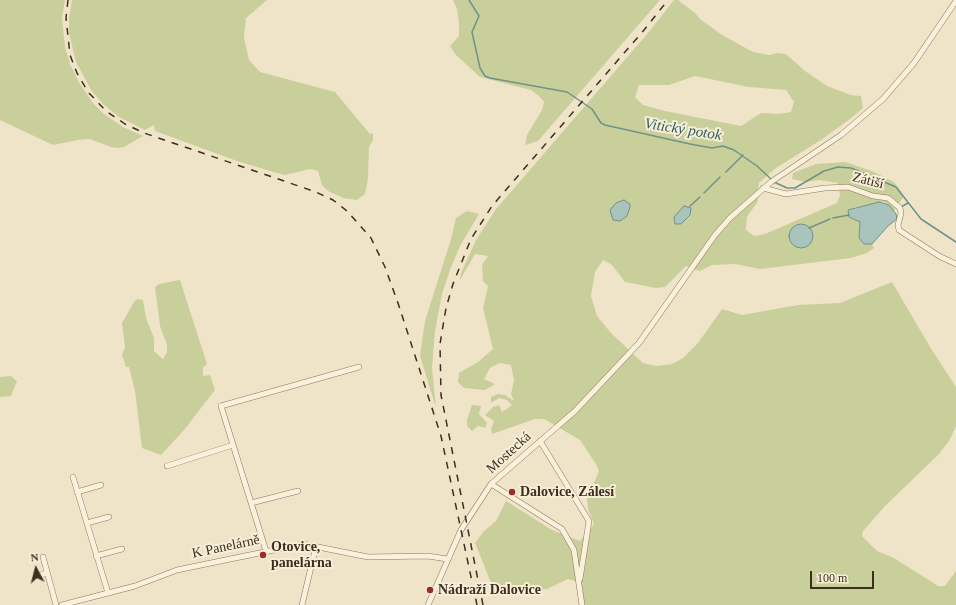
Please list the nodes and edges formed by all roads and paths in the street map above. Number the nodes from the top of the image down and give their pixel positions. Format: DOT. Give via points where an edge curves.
graph roads {
  1 [pos="956,1"];
  2 [pos="763,188"];
  3 [pos="956,264"];
  4 [pos="360,367"];
  5 [pos="540,441"];
  6 [pos="233,445"];
  7 [pos="167,466"];
  8 [pos="73,477"];
  9 [pos="491,484"];
  10 [pos="101,485"];
  11 [pos="298,491"];
  12 [pos="77,492"];
  13 [pos="251,503"];
  14 [pos="109,517"];
  15 [pos="86,523"];
  16 [pos="316,546"];
  17 [pos="122,549"];
  18 [pos="266,551"];
  19 [pos="96,556"];
  20 [pos="43,557"];
  21 [pos="447,559"];
  22 [pos="47,573"];
  23 [pos="37,576"];
  24 [pos="579,585"];
  25 [pos="108,593"];
  26 [pos="56,605"];
  27 [pos="62,605"];
  28 [pos="302,605"];
  29 [pos="428,605"];
  30 [pos="582,605"];
  1 -- 2 [label="street, Mostecká" via="905,74 877,104 841,135"];
  2 -- 3 [label="street, Zátiší" via="786,194 848,187 873,196 888,198 900,208 899,230"];
  2 -- 5 [label="street, Mostecká" via="715,235 639,343 575,411"];
  4 -- 6 [label="street" via="221,406"];
  5 -- 9 [label="street, Mostecká"];
  5 -- 24 [label="street" via="589,522"];
  6 -- 7 [label="street"];
  6 -- 13 [label="street"];
  8 -- 12 [label="street"];
  9 -- 21 [label="street, Mostecká" via="463,526"];
  9 -- 24 [label="street" via="562,528 574,550"];
  10 -- 12 [label="street"];
  11 -- 13 [label="street"];
  12 -- 15 [label="street"];
  13 -- 18 [label="street"];
  14 -- 15 [label="street"];
  15 -- 19 [label="street"];
  16 -- 18 [label="street, K Panelárně" via="303,544"];
  16 -- 21 [label="street, K Panelárně" via="368,557 428,556"];
  16 -- 28 [label="street"];
  17 -- 19 [label="street"];
  18 -- 25 [label="street, K Panelárně" via="177,570"];
  19 -- 25 [label="street"];
  20 -- 22 [label="street"];
  21 -- 29 [label="street, Mostecká"];
  22 -- 23 [label="street"];
  22 -- 26 [label="street"];
  24 -- 30 [label="street"];
  25 -- 27 [label="street, K Panelárně"];
}
